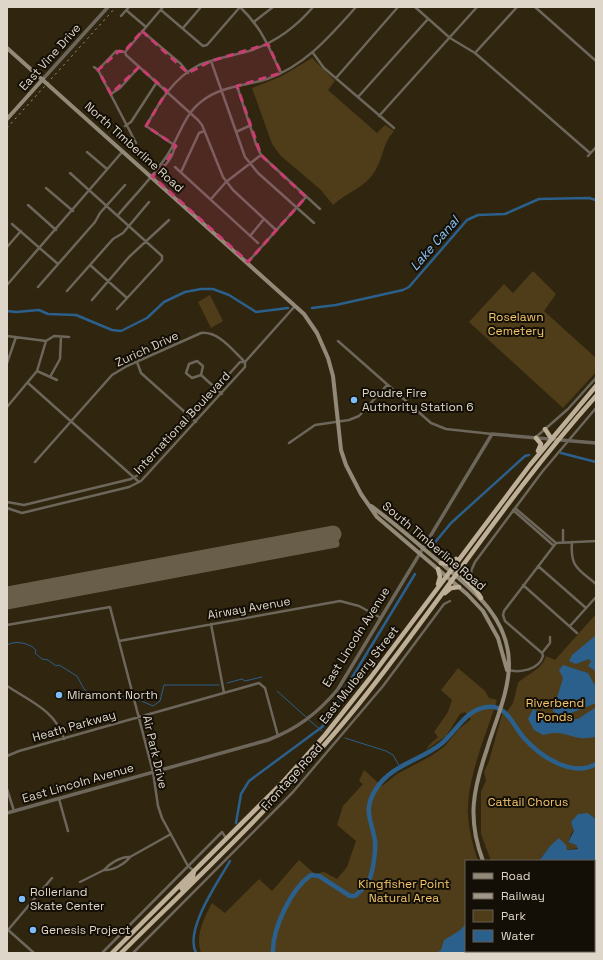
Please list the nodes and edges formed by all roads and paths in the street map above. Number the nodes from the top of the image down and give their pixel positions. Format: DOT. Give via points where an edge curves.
graph roads {
  1 [pos="108,7"];
  2 [pos="129,7"];
  3 [pos="202,7"];
  4 [pos="240,7"];
  5 [pos="273,7"];
  6 [pos="313,7"];
  7 [pos="350,7"];
  8 [pos="356,7"];
  9 [pos="398,7"];
  10 [pos="415,7"];
  11 [pos="476,7"];
  12 [pos="517,7"];
  13 [pos="535,7"];
  14 [pos="161,8"];
  15 [pos="126,10"];
  16 [pos="353,10"];
  17 [pos="121,16"];
  18 [pos="428,18"];
  19 [pos="255,21"];
  20 [pos="146,27"];
  21 [pos="183,28"];
  22 [pos="142,31"];
  23 [pos="449,37"];
  24 [pos="268,44"];
  25 [pos="7,48"];
  26 [pos="125,52"];
  27 [pos="313,53"];
  28 [pos="475,53"];
  29 [pos="211,61"];
  30 [pos="596,61"];
  31 [pos="94,67"];
  32 [pos="139,67"];
  33 [pos="98,70"];
  34 [pos="188,73"];
  35 [pos="281,73"];
  36 [pos="336,78"];
  37 [pos="43,79"];
  38 [pos="157,82"];
  39 [pos="237,86"];
  40 [pos="221,90"];
  41 [pos="167,91"];
  42 [pos="111,94"];
  43 [pos="358,97"];
  44 [pos="191,112"];
  45 [pos="379,116"];
  46 [pos="7,120"];
  47 [pos="125,126"];
  48 [pos="249,126"];
  49 [pos="394,128"];
  50 [pos="204,131"];
  51 [pos="236,132"];
  52 [pos="136,143"];
  53 [pos="174,145"];
  54 [pos="596,146"];
  55 [pos="123,151"];
  56 [pos="87,152"];
  57 [pos="261,155"];
  58 [pos="250,164"];
  59 [pos="175,167"];
  60 [pos="107,169"];
  61 [pos="181,172"];
  62 [pos="70,173"];
  63 [pos="152,176"];
  64 [pos="226,182"];
  65 [pos="125,185"];
  66 [pos="46,188"];
  67 [pos="88,189"];
  68 [pos="306,197"];
  69 [pos="211,199"];
  70 [pos="149,202"];
  71 [pos="28,205"];
  72 [pos="106,205"];
  73 [pos="296,208"];
  74 [pos="320,209"];
  75 [pos="73,211"];
  76 [pos="118,215"];
  77 [pos="264,219"];
  78 [pos="169,220"];
  79 [pos="314,223"];
  80 [pos="12,224"];
  81 [pos="129,226"];
  82 [pos="56,230"];
  83 [pos="276,230"];
  84 [pos="21,231"];
  85 [pos="250,236"];
  86 [pos="146,241"];
  87 [pos="258,243"];
  88 [pos="7,247"];
  89 [pos="40,248"];
  90 [pos="248,262"];
  91 [pos="58,264"];
  92 [pos="90,265"];
  93 [pos="109,282"];
  94 [pos="7,285"];
  95 [pos="38,287"];
  96 [pos="67,291"];
  97 [pos="127,298"];
  98 [pos="92,300"];
  99 [pos="296,306"];
  100 [pos="117,309"];
  101 [pos="7,336"];
  102 [pos="61,336"];
  103 [pos="16,337"];
  104 [pos="69,337"];
  105 [pos="46,341"];
  106 [pos="338,341"];
  107 [pos="137,362"];
  108 [pos="245,362"];
  109 [pos="7,363"];
  110 [pos="37,371"];
  111 [pos="201,375"];
  112 [pos="50,377"];
  113 [pos="596,378"];
  114 [pos="57,380"];
  115 [pos="28,383"];
  116 [pos="387,385"];
  117 [pos="596,386"];
  118 [pos="216,389"];
  119 [pos="222,394"];
  120 [pos="596,396"];
  121 [pos="7,407"];
  122 [pos="596,408"];
  123 [pos="190,417"];
  124 [pos="71,421"];
  125 [pos="337,421"];
  126 [pos="196,422"];
  127 [pos="545,429"];
  128 [pos="492,434"];
  129 [pos="536,438"];
  130 [pos="551,438"];
  131 [pos="559,439"];
  132 [pos="568,440"];
  133 [pos="289,443"];
  134 [pos="596,443"];
  135 [pos="35,462"];
  136 [pos="530,465"];
  137 [pos="133,477"];
  138 [pos="139,482"];
  139 [pos="7,502"];
  140 [pos="369,504"];
  141 [pos="7,508"];
  142 [pos="515,508"];
  143 [pos="513,510"];
  144 [pos="491,516"];
  145 [pos="490,527"];
  146 [pos="563,530"];
  147 [pos="596,541"];
  148 [pos="563,542"];
  149 [pos="572,542"];
  150 [pos="555,544"];
  151 [pos="423,548"];
  152 [pos="420,554"];
  153 [pos="440,563"];
  154 [pos="538,566"];
  155 [pos="438,569"];
  156 [pos="450,571"];
  157 [pos="455,575"];
  158 [pos="446,576"];
  159 [pos="473,578"];
  160 [pos="451,580"];
  161 [pos="596,584"];
  162 [pos="523,585"];
  163 [pos="459,587"];
  164 [pos="596,597"];
  165 [pos="481,598"];
  166 [pos="450,601"];
  167 [pos="586,608"];
  168 [pos="380,618"];
  169 [pos="412,622"];
  170 [pos="210,624"];
  171 [pos="7,625"];
  172 [pos="570,626"];
  173 [pos="577,633"];
  174 [pos="410,636"];
  175 [pos="550,637"];
  176 [pos="118,641"];
  177 [pos="542,653"];
  178 [pos="507,670"];
  179 [pos="7,686"];
  180 [pos="224,693"];
  181 [pos="138,717"];
  182 [pos="325,735"];
  183 [pos="278,736"];
  184 [pos="64,739"];
  185 [pos="329,739"];
  186 [pos="335,744"];
  187 [pos="7,756"];
  188 [pos="153,772"];
  189 [pos="7,789"];
  190 [pos="59,799"];
  191 [pos="14,811"];
  192 [pos="7,813"];
  193 [pos="258,816"];
  194 [pos="68,831"];
  195 [pos="171,834"];
  196 [pos="226,838"];
  197 [pos="482,860"];
  198 [pos="188,866"];
  199 [pos="194,871"];
  200 [pos="52,878"];
  201 [pos="197,878"];
  202 [pos="80,882"];
  203 [pos="201,884"];
  204 [pos="171,904"];
  205 [pos="9,931"];
  206 [pos="7,937"];
  207 [pos="34,953"];
  208 [pos="102,953"];
  209 [pos="112,953"];
  210 [pos="121,953"];
  211 [pos="133,953"];
  1 -- 37 [label="street, East Vine Drive"];
  2 -- 15 [label="street"];
  3 -- 21 [label="street"];
  4 -- 19 [label="street"];
  4 -- 21 [label="street" via="206,46"];
  5 -- 19 [label="street"];
  6 -- 24 [label="street" via="304,18"];
  7 -- 16 [label="street"];
  8 -- 16 [label="street"];
  9 -- 36 [label="street"];
  10 -- 18 [label="street"];
  11 -- 23 [label="street"];
  12 -- 28 [label="street"];
  13 -- 30 [label="street"];
  14 -- 20 [label="street"];
  14 -- 21 [label="street"];
  15 -- 17 [label="street"];
  15 -- 20 [label="street"];
  16 -- 27 [label="street"];
  18 -- 23 [label="street"];
  18 -- 43 [label="street"];
  19 -- 24 [label="street"];
  20 -- 22 [label="street"];
  22 -- 26 [label="street"];
  22 -- 34 [label="street"];
  23 -- 28 [label="street"];
  23 -- 45 [label="street"];
  24 -- 29 [label="street"];
  24 -- 35 [label="street"];
  25 -- 37 [label="main road, North Timberline Road"];
  26 -- 32 [label="street"];
  26 -- 33 [label="street" via="116,51"];
  27 -- 35 [label="street"];
  27 -- 36 [label="street" via="324,68"];
  28 -- 54 [label="street" via="589,154"];
  29 -- 34 [label="street"];
  29 -- 40 [label="street"];
  31 -- 33 [label="street"];
  32 -- 38 [label="street"];
  32 -- 42 [label="street"];
  33 -- 42 [label="street"];
  34 -- 41 [label="street"];
  35 -- 39 [label="street" via="255,83"];
  36 -- 43 [label="street"];
  37 -- 46 [label="main road, East Vine Drive"];
  37 -- 55 [label="main road, North Timberline Road"];
  38 -- 41 [label="street"];
  38 -- 47 [label="street" via="131,122"];
  39 -- 40 [label="street"];
  39 -- 48 [label="street"];
  40 -- 44 [label="street" via="201,101"];
  40 -- 51 [label="street"];
  41 -- 44 [label="street"];
  41 -- 53 [label="street" via="146,126"];
  42 -- 47 [label="street"];
  43 -- 45 [label="street"];
  44 -- 50 [label="street"];
  44 -- 53 [label="street"];
  45 -- 49 [label="street"];
  47 -- 52 [label="street"];
  48 -- 51 [label="street"];
  48 -- 57 [label="street"];
  50 -- 61 [label="street" via="199,133"];
  50 -- 64 [label="street"];
  51 -- 58 [label="street"];
  53 -- 63 [label="street" via="168,161"];
  55 -- 60 [label="street"];
  55 -- 63 [label="main road, North Timberline Road"];
  56 -- 60 [label="street"];
  57 -- 58 [label="street"];
  57 -- 68 [label="street"];
  58 -- 64 [label="street"];
  58 -- 73 [label="street"];
  59 -- 61 [label="street"];
  60 -- 67 [label="street"];
  61 -- 69 [label="street"];
  62 -- 67 [label="street"];
  63 -- 76 [label="street"];
  63 -- 90 [label="main road, North Timberline Road"];
  64 -- 69 [label="street"];
  64 -- 77 [label="street"];
  65 -- 72 [label="street"];
  66 -- 75 [label="street"];
  67 -- 72 [label="street"];
  67 -- 75 [label="street"];
  68 -- 73 [label="street"];
  68 -- 74 [label="street"];
  69 -- 85 [label="street"];
  70 -- 81 [label="street"];
  71 -- 82 [label="street"];
  72 -- 76 [label="street"];
  72 -- 91 [label="street" via="95,222"];
  73 -- 79 [label="street"];
  73 -- 83 [label="street"];
  75 -- 82 [label="street"];
  76 -- 81 [label="street"];
  77 -- 83 [label="street"];
  77 -- 85 [label="street"];
  78 -- 86 [label="street"];
  80 -- 84 [label="street"];
  81 -- 86 [label="street"];
  81 -- 92 [label="street"];
  82 -- 89 [label="street"];
  83 -- 90 [label="street"];
  84 -- 88 [label="street"];
  84 -- 89 [label="street"];
  85 -- 87 [label="street"];
  86 -- 93 [label="street"];
  86 -- 97 [label="street" via="162,256 162,260"];
  89 -- 91 [label="street"];
  89 -- 94 [label="street"];
  90 -- 99 [label="main road, North Timberline Road"];
  91 -- 95 [label="street"];
  92 -- 93 [label="street"];
  92 -- 96 [label="street"];
  93 -- 97 [label="street"];
  93 -- 98 [label="street"];
  97 -- 100 [label="street"];
  99 -- 108 [label="street, International Boulevard"];
  99 -- 125 [label="main road, South Timberline Road" via="317,333 328,358 333,376"];
  101 -- 103 [label="street"];
  102 -- 104 [label="street"];
  102 -- 105 [label="street" via="54,336"];
  102 -- 112 [label="street" via="60,359"];
  103 -- 105 [label="street"];
  103 -- 109 [label="street"];
  105 -- 110 [label="street"];
  106 -- 116 [label="street"];
  107 -- 108 [label="street, Zurich Drive" via="208,333 216,335"];
  107 -- 123 [label="street" via="141,373"];
  107 -- 124 [label="street, Zurich Drive" via="112,375"];
  108 -- 118 [label="street, International Boulevard" via="240,362"];
  108 -- 119 [label="street, International Boulevard" via="245,367"];
  110 -- 112 [label="street"];
  110 -- 115 [label="street"];
  111 -- 111 [label="street" via="203,366 197,361 189,364 186,373 192,378"];
  111 -- 118 [label="street"];
  112 -- 114 [label="street"];
  113 -- 127 [label="street" via="568,409"];
  115 -- 121 [label="street"];
  115 -- 124 [label="street"];
  116 -- 125 [label="street" via="361,414 352,419"];
  116 -- 128 [label="street" via="433,425 452,430"];
  117 -- 130 [label="highway, East Mulberry Street"];
  118 -- 119 [label="street"];
  118 -- 123 [label="street, International Boulevard"];
  119 -- 126 [label="street, International Boulevard"];
  120 -- 131 [label="highway, East Mulberry Street"];
  122 -- 132 [label="street"];
  123 -- 126 [label="street"];
  123 -- 137 [label="street, International Boulevard" via="138,475"];
  124 -- 135 [label="street, Zurich Drive"];
  124 -- 137 [label="street"];
  125 -- 133 [label="street" via="315,425"];
  125 -- 140 [label="main road, South Timberline Road" via="346,465"];
  126 -- 138 [label="street, International Boulevard"];
  127 -- 129 [label="street"];
  127 -- 130 [label="highway"];
  128 -- 129 [label="street"];
  128 -- 151 [label="street, East Lincoln Avenue"];
  129 -- 130 [label="street"];
  129 -- 136 [label="highway" via="541,446"];
  130 -- 131 [label="street"];
  130 -- 136 [label="highway, East Mulberry Street"];
  131 -- 132 [label="street"];
  131 -- 145 [label="highway, East Mulberry Street"];
  132 -- 134 [label="street"];
  132 -- 142 [label="street"];
  136 -- 144 [label="highway, East Mulberry Street"];
  137 -- 138 [label="street"];
  137 -- 139 [label="street, International Boulevard" via="24,505"];
  138 -- 141 [label="street, International Boulevard" via="129,487 22,512"];
  140 -- 151 [label="main road, South Timberline Road"];
  140 -- 152 [label="main road, South Timberline Road" via="378,517"];
  142 -- 143 [label="street"];
  142 -- 150 [label="street"];
  143 -- 150 [label="street"];
  143 -- 159 [label="street" via="473,565"];
  144 -- 153 [label="highway" via="455,560 450,564"];
  144 -- 156 [label="highway, East Mulberry Street"];
  145 -- 157 [label="highway, East Mulberry Street"];
  145 -- 165 [label="highway" via="461,572 462,577"];
  146 -- 148 [label="street"];
  147 -- 149 [label="street"];
  148 -- 149 [label="street"];
  148 -- 150 [label="street"];
  149 -- 161 [label="street" via="574,564"];
  150 -- 154 [label="street"];
  151 -- 152 [label="street, East Lincoln Avenue"];
  151 -- 153 [label="main road, South Timberline Road"];
  152 -- 155 [label="main road, South Timberline Road"];
  152 -- 168 [label="street, East Lincoln Avenue"];
  153 -- 156 [label="main road, South Timberline Road"];
  154 -- 162 [label="street"];
  154 -- 167 [label="street"];
  155 -- 158 [label="main road, South Timberline Road"];
  155 -- 169 [label="highway" via="438,583"];
  156 -- 157 [label="main road, South Timberline Road"];
  156 -- 158 [label="highway, East Mulberry Street"];
  157 -- 160 [label="highway, East Mulberry Street"];
  157 -- 165 [label="main road, South Timberline Road"];
  158 -- 160 [label="main road, South Timberline Road"];
  158 -- 169 [label="highway, East Mulberry Street"];
  160 -- 163 [label="main road, South Timberline Road"];
  160 -- 174 [label="highway, East Mulberry Street"];
  162 -- 172 [label="street"];
  162 -- 177 [label="street" via="504,611 504,617"];
  163 -- 174 [label="highway" via="446,591"];
  163 -- 178 [label="main road, South Timberline Road" via="478,604 492,625"];
  164 -- 167 [label="street"];
  165 -- 178 [label="main road, South Timberline Road" via="503,634 508,660"];
  166 -- 186 [label="street, Frontage Road" via="444,604 383,686"];
  167 -- 172 [label="street"];
  168 -- 170 [label="street, Airway Avenue" via="359,606 340,601"];
  168 -- 183 [label="street, East Lincoln Avenue" via="328,702 308,719"];
  169 -- 182 [label="highway, East Mulberry Street"];
  170 -- 176 [label="street, Airway Avenue"];
  170 -- 180 [label="street"];
  171 -- 176 [label="street, Air Park Drive" via="110,607"];
  172 -- 173 [label="street"];
  174 -- 185 [label="highway, East Mulberry Street"];
  175 -- 177 [label="street" via="550,643"];
  176 -- 181 [label="street, Air Park Drive"];
  177 -- 178 [label="street" via="542,659 533,668 522,671"];
  178 -- 197 [label="main road, South Timberline Road" via="503,698 477,778 472,809 475,837"];
  179 -- 184 [label="street" via="52,715 59,724"];
  180 -- 181 [label="street, Heath Parkway"];
  180 -- 183 [label="street, Heath Parkway" via="262,684"];
  181 -- 184 [label="street, Heath Parkway"];
  181 -- 188 [label="street, Air Park Drive"];
  182 -- 185 [label="street"];
  182 -- 196 [label="highway, East Mulberry Street" via="282,783"];
  183 -- 188 [label="street, East Lincoln Avenue"];
  184 -- 187 [label="street, Heath Parkway"];
  185 -- 186 [label="street"];
  185 -- 193 [label="highway, East Mulberry Street"];
  186 -- 203 [label="street, Frontage Road" via="293,792"];
  188 -- 190 [label="street, East Lincoln Avenue"];
  188 -- 195 [label="street, Air Park Drive" via="160,811"];
  189 -- 191 [label="street"];
  190 -- 191 [label="street, East Lincoln Avenue"];
  190 -- 194 [label="street"];
  191 -- 192 [label="street, East Lincoln Avenue"];
  193 -- 199 [label="highway" via="204,866"];
  193 -- 201 [label="highway, East Mulberry Street"];
  195 -- 198 [label="street, Air Park Drive"];
  195 -- 202 [label="street" via="130,857 125,856"];
  196 -- 198 [label="street" via="222,832"];
  196 -- 199 [label="highway, East Mulberry Street"];
  198 -- 199 [label="street, Air Park Drive"];
  198 -- 208 [label="street"];
  199 -- 204 [label="highway" via="194,876"];
  199 -- 209 [label="highway, East Mulberry Street"];
  200 -- 205 [label="street"];
  201 -- 203 [label="street"];
  201 -- 204 [label="highway, East Mulberry Street"];
  203 -- 211 [label="street, Frontage Road"];
  204 -- 210 [label="highway, East Mulberry Street"];
  205 -- 206 [label="street"];
  205 -- 207 [label="street"];
}
